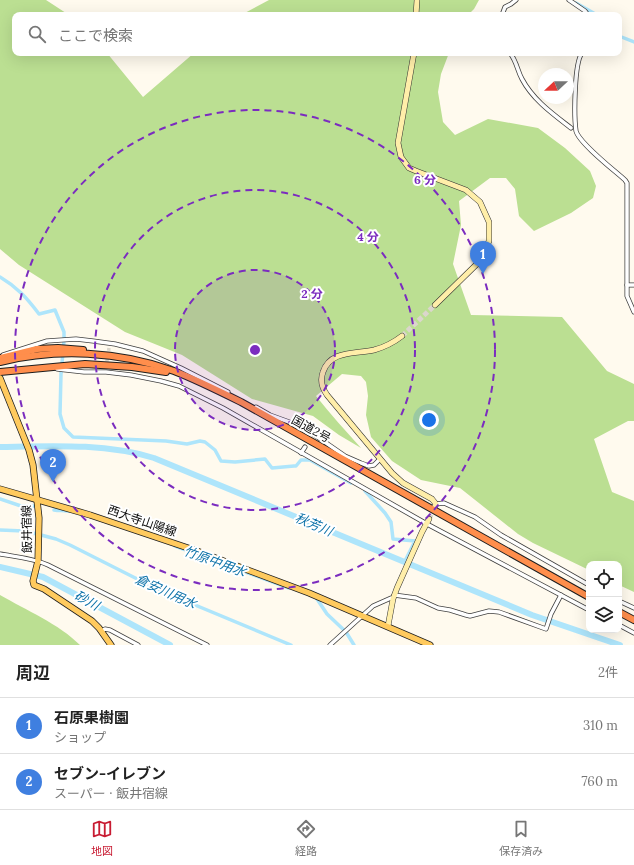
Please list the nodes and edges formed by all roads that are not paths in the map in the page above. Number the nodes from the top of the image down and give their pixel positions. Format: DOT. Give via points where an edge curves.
graph roads {
  1 [pos="417,0"];
  2 [pos="516,0"];
  3 [pos="571,1"];
  4 [pos="416,12"];
  5 [pos="503,12"];
  6 [pos="586,12"];
  7 [pos="413,56"];
  8 [pos="513,56"];
  9 [pos="580,56"];
  10 [pos="571,128"];
  11 [pos="628,231"];
  12 [pos="634,232"];
  13 [pos="627,285"];
  14 [pos="634,285"];
  15 [pos="435,305"];
  16 [pos="634,312"];
  17 [pos="402,336"];
  18 [pos="110,343"];
  19 [pos="109,348"];
  20 [pos="1,360"];
  21 [pos="68,368"];
  22 [pos="0,372"];
  23 [pos="0,378"];
  24 [pos="192,378"];
  25 [pos="313,433"];
  26 [pos="310,438"];
  27 [pos="305,447"];
  28 [pos="301,453"];
  29 [pos="380,459"];
  30 [pos="0,489"];
  31 [pos="37,501"];
  32 [pos="435,506"];
  33 [pos="428,521"];
  34 [pos="0,554"];
  35 [pos="38,562"];
  36 [pos="586,583"];
  37 [pos="561,595"];
  38 [pos="586,595"];
  39 [pos="394,597"];
  40 [pos="622,602"];
  41 [pos="586,608"];
  42 [pos="634,608"];
  43 [pos="622,614"];
  44 [pos="362,615"];
  45 [pos="634,620"];
  46 [pos="388,626"];
  47 [pos="622,628"];
  48 [pos="102,631"];
  49 [pos="634,634"];
  50 [pos="111,645"];
  51 [pos="138,645"];
  52 [pos="208,645"];
  53 [pos="330,645"];
  54 [pos="430,645"];
  1 -- 4 [label="street"];
  2 -- 5 [label="street" via="505,7"];
  3 -- 6 [label="street"];
  7 -- 15 [label="street" via="398,143 401,157 409,168 458,186 472,194 484,207 490,229 489,241 481,260"];
  8 -- 10 [label="street" via="521,78 530,90 544,107"];
  9 -- 11 [label="street" via="574,106 577,135 626,180"];
  11 -- 12 [label="street"];
  11 -- 13 [label="street"];
  13 -- 14 [label="street"];
  13 -- 16 [label="street"];
  17 -- 29 [label="street" via="381,348 334,358 326,365 322,374 322,385 327,395"];
  18 -- 19 [label="street"];
  18 -- 20 [label="street" via="93,340 47,341 10,352"];
  18 -- 25 [label="street" via="143,351 270,415 292,422"];
  20 -- 24 [label="highway, 国道2号" via="27,351 67,351 127,358"];
  21 -- 22 [label="highway"];
  21 -- 24 [label="highway" via="100,364 160,370"];
  21 -- 28 [label="street" via="84,372 106,370 179,386"];
  23 -- 31 [label="main road, 飯井宿線" via="29,450"];
  24 -- 38 [label="highway, 国道2号" via="241,402"];
  25 -- 26 [label="street"];
  25 -- 29 [label="street" via="345,456 361,463 369,466"];
  27 -- 28 [label="street"];
  28 -- 33 [label="street"];
  29 -- 32 [label="street" via="397,479 432,499"];
  30 -- 31 [label="main road, 西大寺山陽線"];
  31 -- 35 [label="main road, 飯井宿線"];
  31 -- 44 [label="main road, 西大寺山陽線" via="90,515 197,551"];
  32 -- 36 [label="street" via="444,503 475,517 501,535"];
  33 -- 37 [label="street"];
  33 -- 39 [label="street"];
  34 -- 35 [label="street"];
  35 -- 48 [label="main road, 飯井宿線" via="34,585 92,621"];
  35 -- 52 [label="street"];
  37 -- 39 [label="street" via="546,628 499,612 489,611 470,616 438,608 416,598"];
  37 -- 41 [label="street"];
  39 -- 44 [label="street" via="373,606"];
  39 -- 46 [label="street"];
  40 -- 42 [label="street"];
  43 -- 45 [label="highway"];
  44 -- 46 [label="main road, 西大寺山陽線"];
  44 -- 53 [label="street"];
  46 -- 54 [label="main road, 西大寺山陽線"];
  47 -- 49 [label="street"];
  48 -- 50 [label="main road, 飯井宿線"];
  48 -- 51 [label="street" via="110,630"];
}
